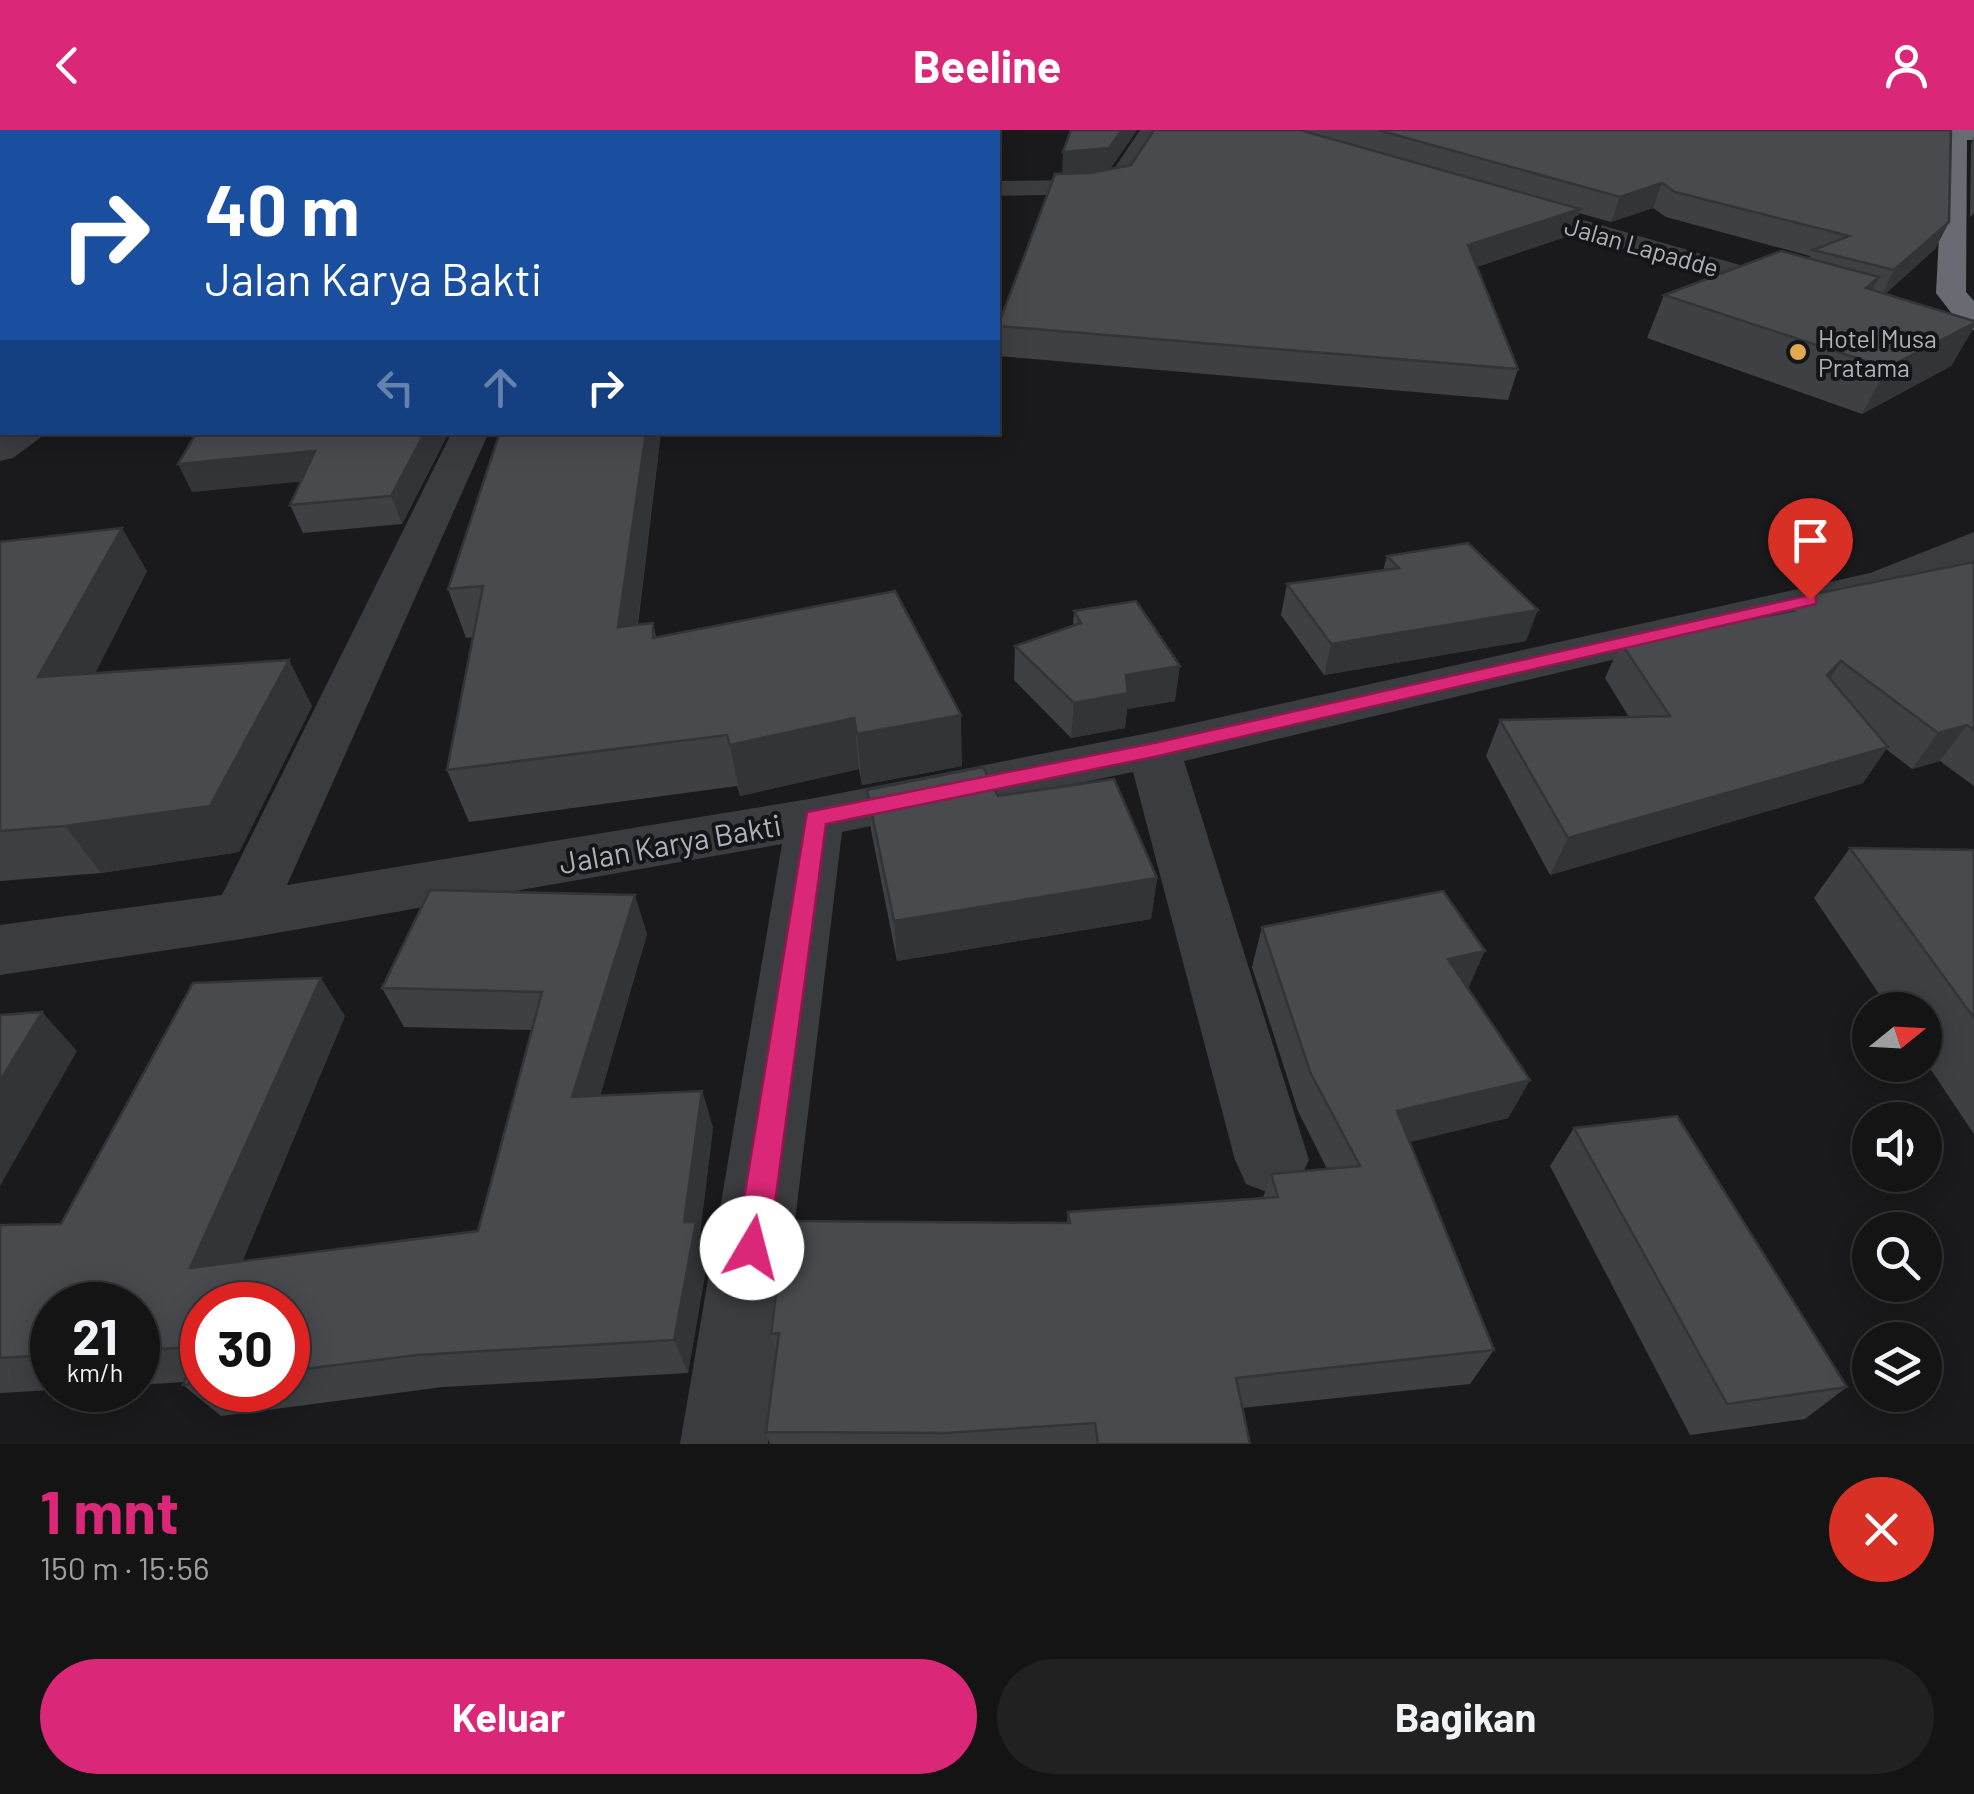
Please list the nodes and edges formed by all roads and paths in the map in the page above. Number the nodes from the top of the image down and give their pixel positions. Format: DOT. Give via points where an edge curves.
graph roads {
  1 [pos="1150,130"];
  2 [pos="1965,133"];
  3 [pos="1861,135"];
  4 [pos="1000,189"];
  5 [pos="1482,198"];
  6 [pos="1834,301"];
  7 [pos="1974,321"];
  8 [pos="1939,327"];
  9 [pos="1974,336"];
  10 [pos="25,435"];
  11 [pos="470,435"];
  12 [pos="0,450"];
  13 [pos="1974,545"];
  14 [pos="1154,750"];
  15 [pos="815,818"];
  16 [pos="242,916"];
  17 [pos="0,950"];
  18 [pos="1272,1160"];
  19 [pos="724,1444"];
  1 -- 4 [label="street" via="1119,180"];
  2 -- 3 [label="highway"];
  2 -- 7 [label="highway" via="1951,293"];
  5 -- 6 [label="street, Jalan Lapadde"];
  8 -- 9 [label="street"];
  10 -- 12 [label="street"];
  11 -- 16 [label="street"];
  13 -- 14 [label="street, Jalan Karya Bakti" via="1884,583"];
  14 -- 15 [label="street, Jalan Karya Bakti"];
  14 -- 18 [label="street"];
  15 -- 16 [label="street, Jalan Karya Bakti"];
  15 -- 19 [label="street"];
  16 -- 17 [label="street, Jalan Karya Bakti"];
}
